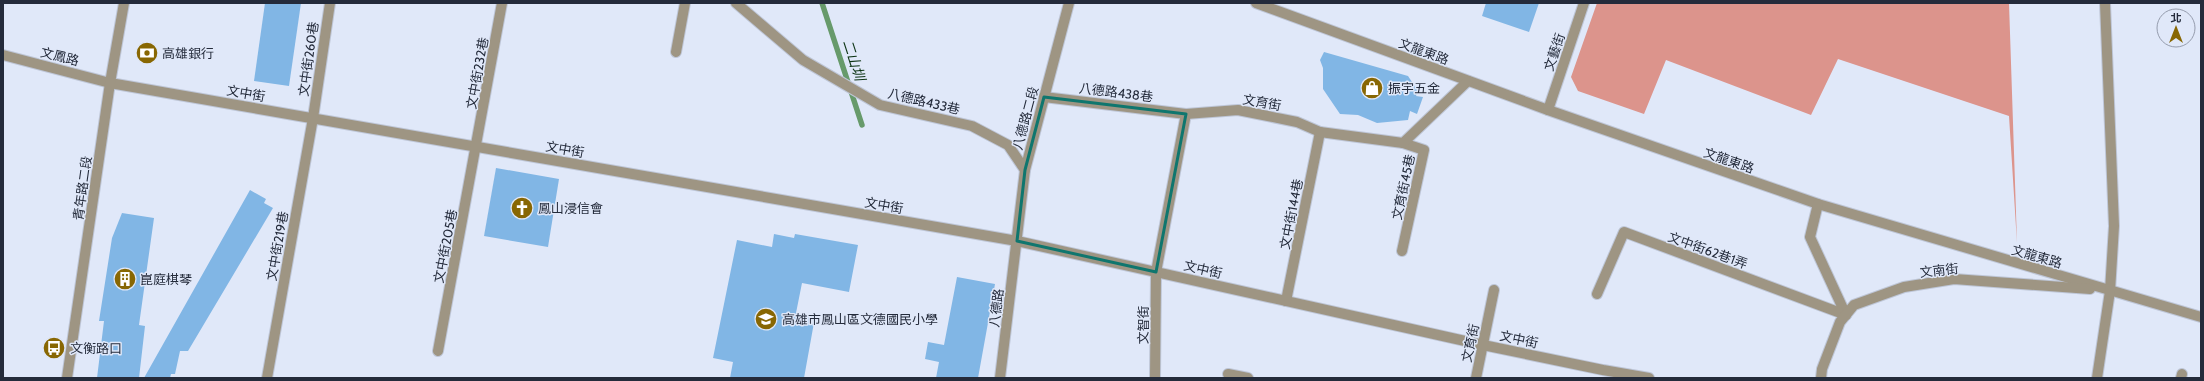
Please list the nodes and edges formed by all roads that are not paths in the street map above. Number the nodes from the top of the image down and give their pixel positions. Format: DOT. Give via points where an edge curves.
graph roads {
  1 [pos="124,3"];
  2 [pos="330,3"];
  3 [pos="502,3"];
  4 [pos="685,3"];
  5 [pos="736,3"];
  6 [pos="1068,3"];
  7 [pos="1256,3"];
  8 [pos="1584,3"];
  9 [pos="2105,3"];
  10 [pos="676,52"];
  11 [pos="3,55"];
  12 [pos="1468,81"];
  13 [pos="110,83"];
  14 [pos="1044,97"];
  15 [pos="1548,110"];
  16 [pos="1186,114"];
  17 [pos="313,118"];
  18 [pos="1320,132"];
  19 [pos="1403,143"];
  20 [pos="477,147"];
  21 [pos="1025,170"];
  22 [pos="1818,204"];
  23 [pos="1017,241"];
  24 [pos="1402,251"];
  25 [pos="1156,272"];
  26 [pos="1494,290"];
  27 [pos="2110,291"];
  28 [pos="1597,294"];
  29 [pos="1286,301"];
  30 [pos="1846,315"];
  31 [pos="2201,317"];
  32 [pos="1483,345"];
  33 [pos="438,351"];
  34 [pos="1228,374"];
  35 [pos="1602,374"];
  36 [pos="67,378"];
  37 [pos="267,378"];
  38 [pos="1000,378"];
  39 [pos="1155,378"];
  40 [pos="1248,378"];
  41 [pos="1476,378"];
  42 [pos="1649,378"];
  43 [pos="1821,378"];
  44 [pos="2097,378"];
  1 -- 13 [label="street, 青年路二段"];
  2 -- 17 [label="street, 文中街260巷"];
  3 -- 20 [label="street, 文中街232巷"];
  4 -- 10 [label="street"];
  5 -- 21 [label="street, 八德路433巷" via="803,60 880,105 972,126 1008,145"];
  6 -- 14 [label="street, 八德路二段"];
  7 -- 12 [label="street, 文龍東路"];
  8 -- 15 [label="street, 文藝街"];
  9 -- 27 [label="street" via="2114,226"];
  11 -- 13 [label="street, 文鳳路"];
  12 -- 15 [label="street, 文龍東路"];
  12 -- 19 [label="street"];
  13 -- 17 [label="street, 文中街"];
  13 -- 36 [label="street, 青年路二段"];
  14 -- 16 [label="street, 八德路438巷"];
  14 -- 21 [label="street, 八德路二段"];
  15 -- 22 [label="street, 文龍東路"];
  16 -- 18 [label="street, 文育街" via="1238,110 1296,122"];
  16 -- 25 [label="street"];
  17 -- 20 [label="street, 文中街"];
  17 -- 37 [label="street, 文中街219巷"];
  18 -- 19 [label="street, 文育街"];
  18 -- 29 [label="street, 文中街144巷"];
  19 -- 24 [label="street, 文育街45巷" via="1424,150"];
  20 -- 23 [label="street, 文中街"];
  20 -- 33 [label="street, 文中街205巷"];
  21 -- 23 [label="street, 八德路二段"];
  22 -- 27 [label="street, 文龍東路"];
  22 -- 30 [label="street" via="1810,237"];
  23 -- 25 [label="street, 文中街"];
  23 -- 38 [label="street, 八德路"];
  25 -- 29 [label="street, 文中街"];
  25 -- 39 [label="street, 文智街"];
  26 -- 32 [label="street, 文育街"];
  27 -- 30 [label="street, 文南街" via="1954,279 1904,287 1854,305"];
  27 -- 31 [label="street, 文龍東路"];
  27 -- 44 [label="street"];
  28 -- 30 [label="street, 文中街62巷1弄" via="1624,232"];
  29 -- 32 [label="street, 文中街"];
  30 -- 43 [label="street, 文南街" via="1840,322"];
  32 -- 35 [label="street, 文中街"];
  32 -- 41 [label="street, 文育街"];
  34 -- 40 [label="street"];
  35 -- 42 [label="street, 文中街"];
}
